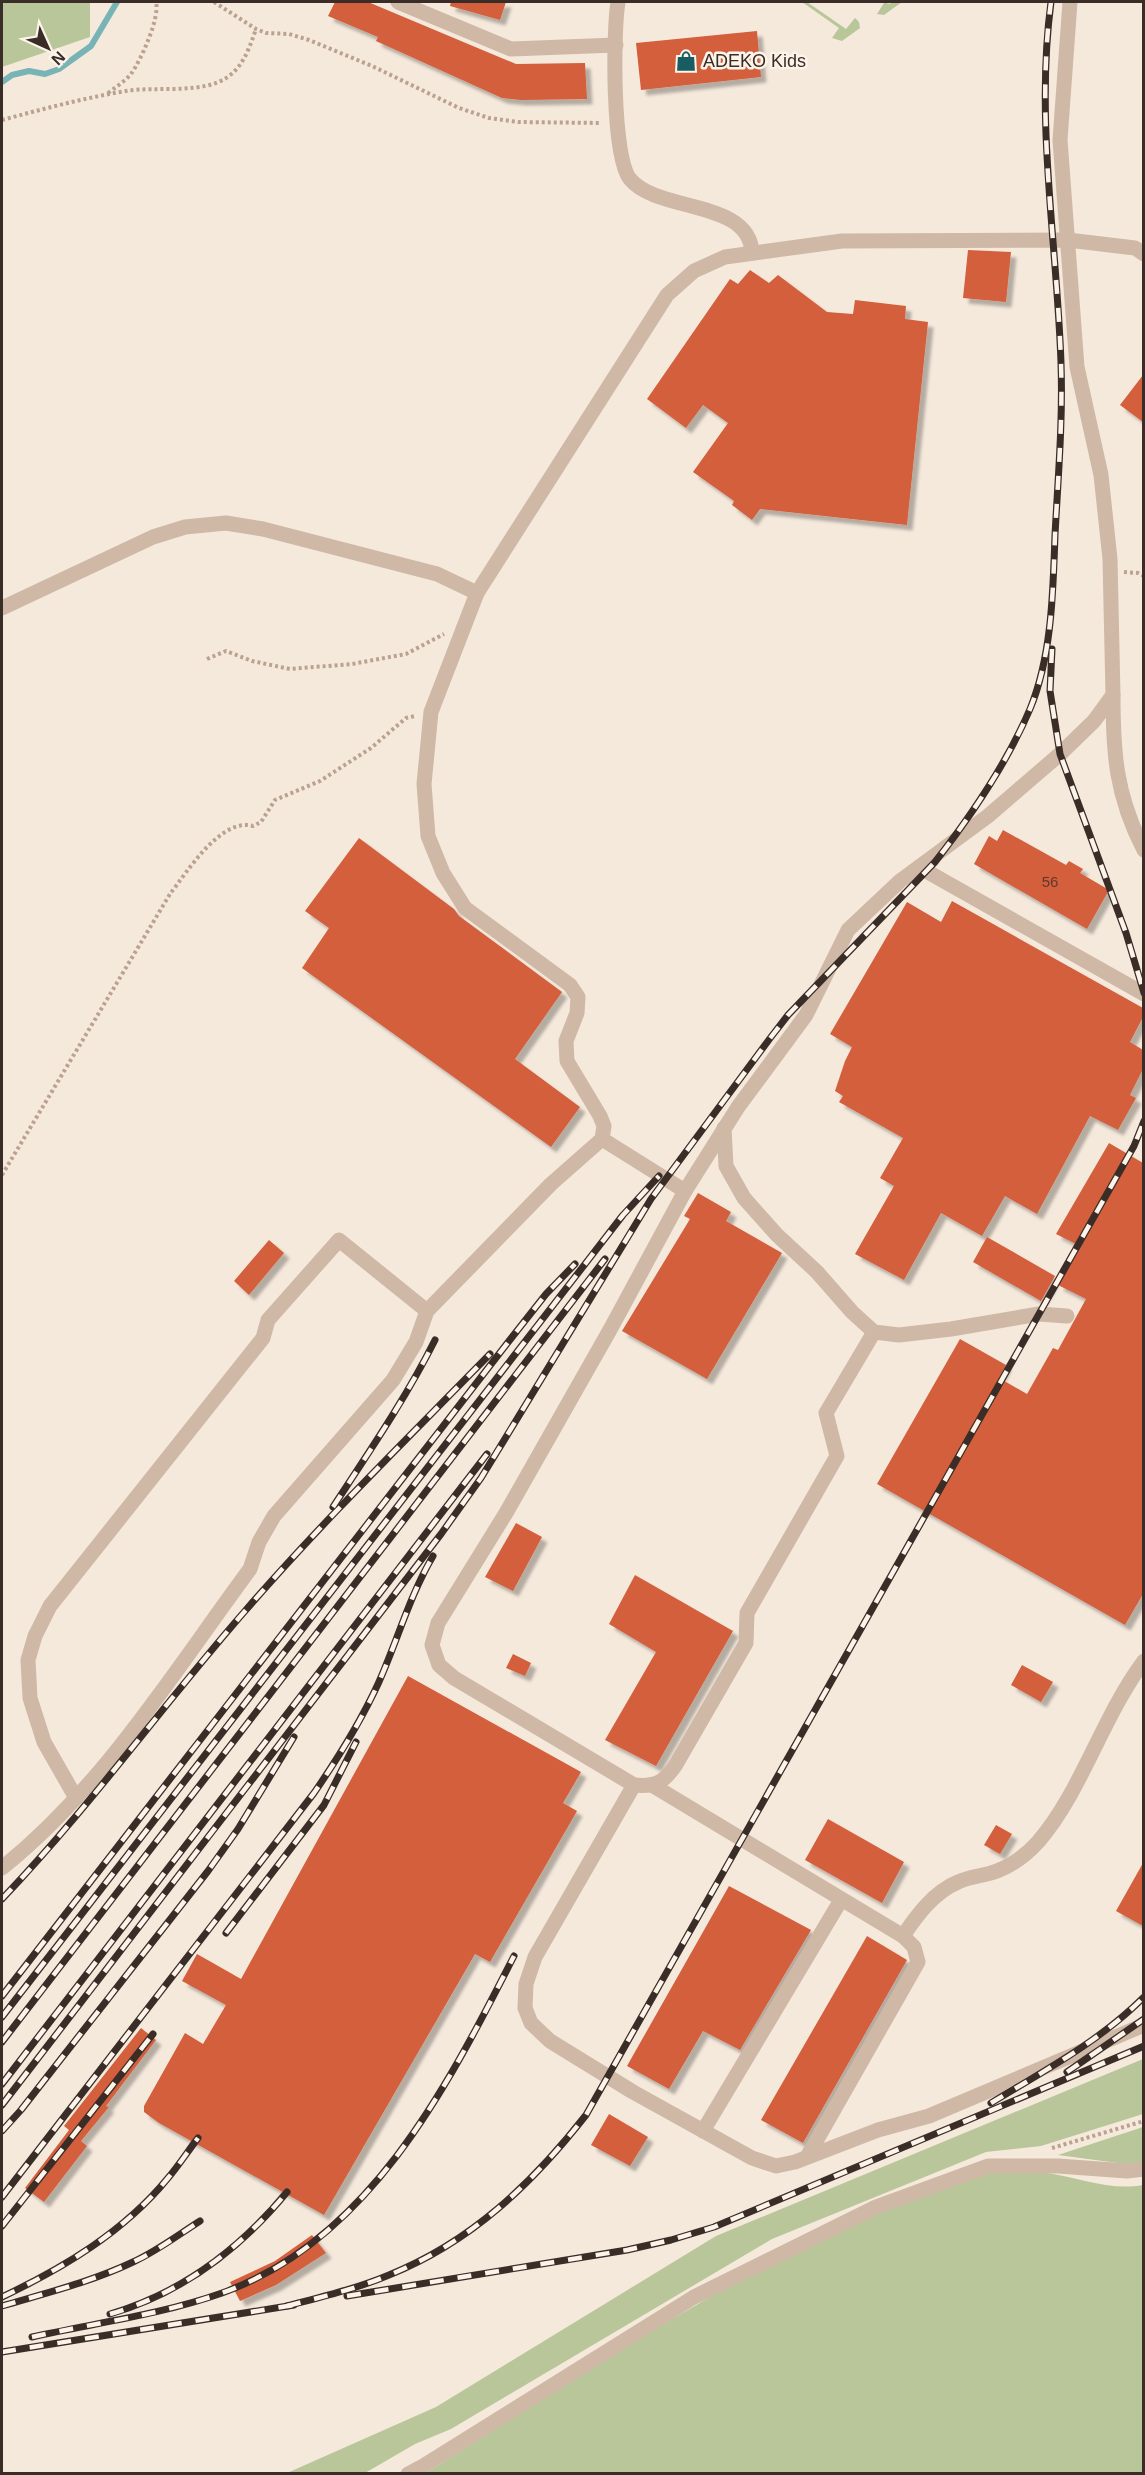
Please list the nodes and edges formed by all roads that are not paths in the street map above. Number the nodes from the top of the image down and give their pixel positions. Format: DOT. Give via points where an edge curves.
graph roads {
  1 [pos="398,2"];
  2 [pos="618,2"];
  3 [pos="1070,2"];
  4 [pos="616,45"];
  5 [pos="1068,240"];
  6 [pos="752,253"];
  7 [pos="1143,254"];
  8 [pos="477,593"];
  9 [pos="2,608"];
  10 [pos="1113,695"];
  11 [pos="1143,850"];
  12 [pos="919,867"];
  13 [pos="1143,994"];
  14 [pos="724,1128"];
  15 [pos="602,1139"];
  16 [pos="685,1191"];
  17 [pos="427,1311"];
  18 [pos="1066,1316"];
  19 [pos="874,1332"];
  20 [pos="1143,1661"];
  21 [pos="634,1785"];
  22 [pos="652,1785"];
  23 [pos="76,1798"];
  24 [pos="2,1868"];
  25 [pos="842,1900"];
  26 [pos="903,1936"];
  27 [pos="1143,2025"];
  28 [pos="703,2131"];
  29 [pos="807,2157"];
  30 [pos="1143,2169"];
  31 [pos="408,2474"];
  1 -- 4 [label="lane" via="511,49"];
  2 -- 4 [label="lane"];
  3 -- 5 [label="lane" via="1060,140"];
  4 -- 6 [label="lane" via="620,157 631,180 654,195 724,216 747,231"];
  5 -- 6 [label="lane" via="842,241"];
  5 -- 7 [label="lane" via="1135,248"];
  5 -- 10 [label="lane" via="1077,367 1101,475 1110,559"];
  6 -- 8 [label="lane" via="724,257 694,271 667,295"];
  8 -- 9 [label="lane" via="437,574 226,523 185,526 153,537"];
  8 -- 15 [label="lane" via="431,712 424,784 428,836 443,873 465,908 570,985 578,997 577,1013 566,1041 567,1061 600,1116 604,1126"];
  10 -- 11 [label="lane" via="1113,746 1119,787"];
  10 -- 12 [label="lane" via="1094,722 1060,754 988,816"];
  12 -- 13 [label="lane"];
  12 -- 14 [label="lane" via="848,930 806,1015"];
  14 -- 16 [label="lane"];
  14 -- 19 [label="lane" via="726,1166 744,1198"];
  15 -- 16 [label="lane"];
  15 -- 17 [label="lane" via="551,1184"];
  16 -- 21 [label="lane" via="518,1492 438,1623 432,1645 439,1665 454,1678"];
  17 -- 23 [label="lane" via="416,1342 393,1380 274,1516 250,1569 146,1715"];
  17 -- 23 [label="lane" via="339,1240 268,1320 263,1338 50,1606 34,1636 28,1660 30,1698 44,1742"];
  18 -- 19 [label="lane" via="1039,1314 898,1335"];
  19 -- 22 [label="lane" via="826,1413 837,1456 747,1613 746,1643 675,1766 665,1779"];
  20 -- 26 [label="lane" via="1125,1685 1057,1817 1037,1843 997,1871 956,1883 915,1917"];
  21 -- 22 [label="lane"];
  21 -- 28 [label="lane" via="535,1958 526,1984 525,2008 531,2023 550,2041"];
  22 -- 25 [label="lane"];
  23 -- 24 [label="lane"];
  25 -- 26 [label="lane"];
  25 -- 28 [label="lane"];
  26 -- 29 [label="lane" via="914,1947 918,1962"];
  27 -- 29 [label="lane" via="929,2116"];
  28 -- 29 [label="lane" via="752,2158 776,2166"];
  30 -- 31 [label="lane" via="988,2166 876,2207 694,2297"];
}
